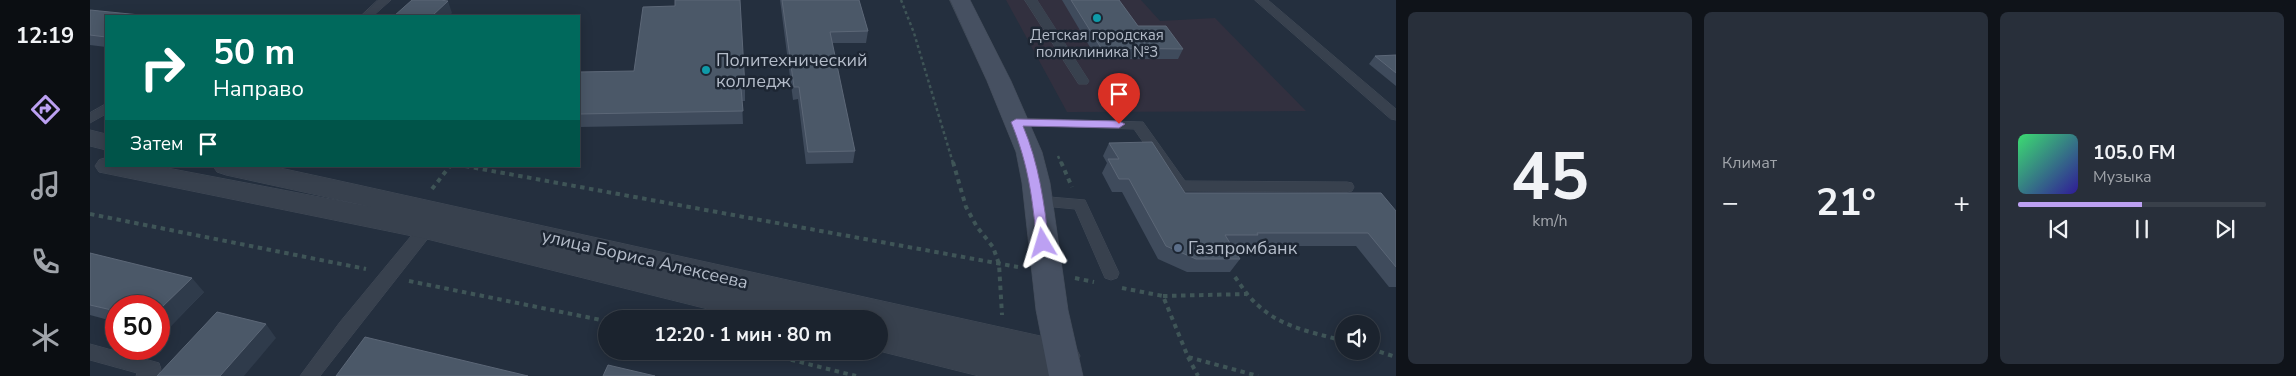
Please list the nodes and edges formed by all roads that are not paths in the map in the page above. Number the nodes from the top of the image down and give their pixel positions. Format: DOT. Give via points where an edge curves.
graph roads {
  1 [pos="385,0"];
  2 [pos="960,0"];
  3 [pos="1032,0"];
  4 [pos="1261,0"];
  5 [pos="367,15"];
  6 [pos="1083,81"];
  7 [pos="105,109"];
  8 [pos="1396,116"];
  9 [pos="90,119"];
  10 [pos="1016,122"];
  11 [pos="90,138"];
  12 [pos="105,142"];
  13 [pos="90,163"];
  14 [pos="105,166"];
  15 [pos="113,167"];
  16 [pos="230,167"];
  17 [pos="1347,186"];
  18 [pos="1038,201"];
  19 [pos="422,217"];
  20 [pos="1110,281"];
  21 [pos="749,295"];
  22 [pos="783,310"];
  23 [pos="888,339"];
  24 [pos="90,352"];
  25 [pos="1056,369"];
  26 [pos="145,376"];
  27 [pos="309,376"];
  1 -- 5 [label="lane"];
  2 -- 10 [label="main road"];
  3 -- 6 [label="lane"];
  4 -- 8 [label="lane"];
  7 -- 9 [label="lane"];
  10 -- 17 [label="lane" via="1138,124 1181,186"];
  10 -- 18 [label="main road" via="1029,152"];
  11 -- 12 [label="street"];
  13 -- 14 [label="street"];
  15 -- 19 [label="street"];
  16 -- 19 [label="street"];
  18 -- 20 [label="lane" via="1080,204"];
  18 -- 25 [label="main road"];
  19 -- 21 [label="street"];
  19 -- 27 [label="lane" via="388,276"];
  21 -- 22 [label="street"];
  21 -- 25 [label="street, улица Бориса Алексеева"];
  23 -- 25 [label="street"];
  24 -- 26 [label="lane" via="152,369"];
}
